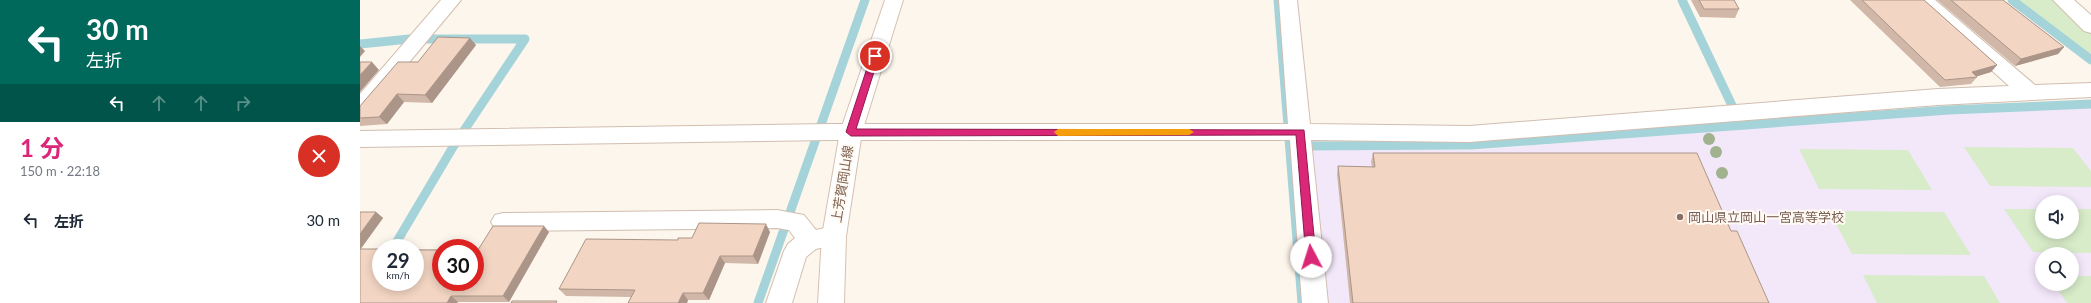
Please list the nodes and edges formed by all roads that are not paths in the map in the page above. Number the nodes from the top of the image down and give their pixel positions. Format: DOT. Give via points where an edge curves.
graph roads {
  1 [pos="452,0"];
  2 [pos="894,0"];
  3 [pos="1288,0"];
  4 [pos="1923,0"];
  5 [pos="2062,0"];
  6 [pos="2091,26"];
  7 [pos="2091,90"];
  8 [pos="2028,91"];
  9 [pos="360,108"];
  10 [pos="851,132"];
  11 [pos="1296,138"];
  12 [pos="360,139"];
  13 [pos="503,222"];
  14 [pos="794,227"];
  15 [pos="834,236"];
  16 [pos="779,303"];
  17 [pos="831,303"];
  18 [pos="1314,303"];
  1 -- 9 [label="street"];
  2 -- 10 [label="street, 上芳賀岡山線"];
  3 -- 11 [label="street"];
  4 -- 8 [label="street"];
  5 -- 6 [label="street"];
  7 -- 8 [label="street"];
  8 -- 11 [label="street" via="1469,134"];
  10 -- 11 [label="street"];
  10 -- 12 [label="street"];
  10 -- 15 [label="street, 上芳賀岡山線"];
  11 -- 18 [label="street"];
  13 -- 14 [label="street"];
  14 -- 15 [label="street"];
  14 -- 16 [label="street" via="796,251"];
  15 -- 17 [label="street, 上芳賀岡山線"];
}
